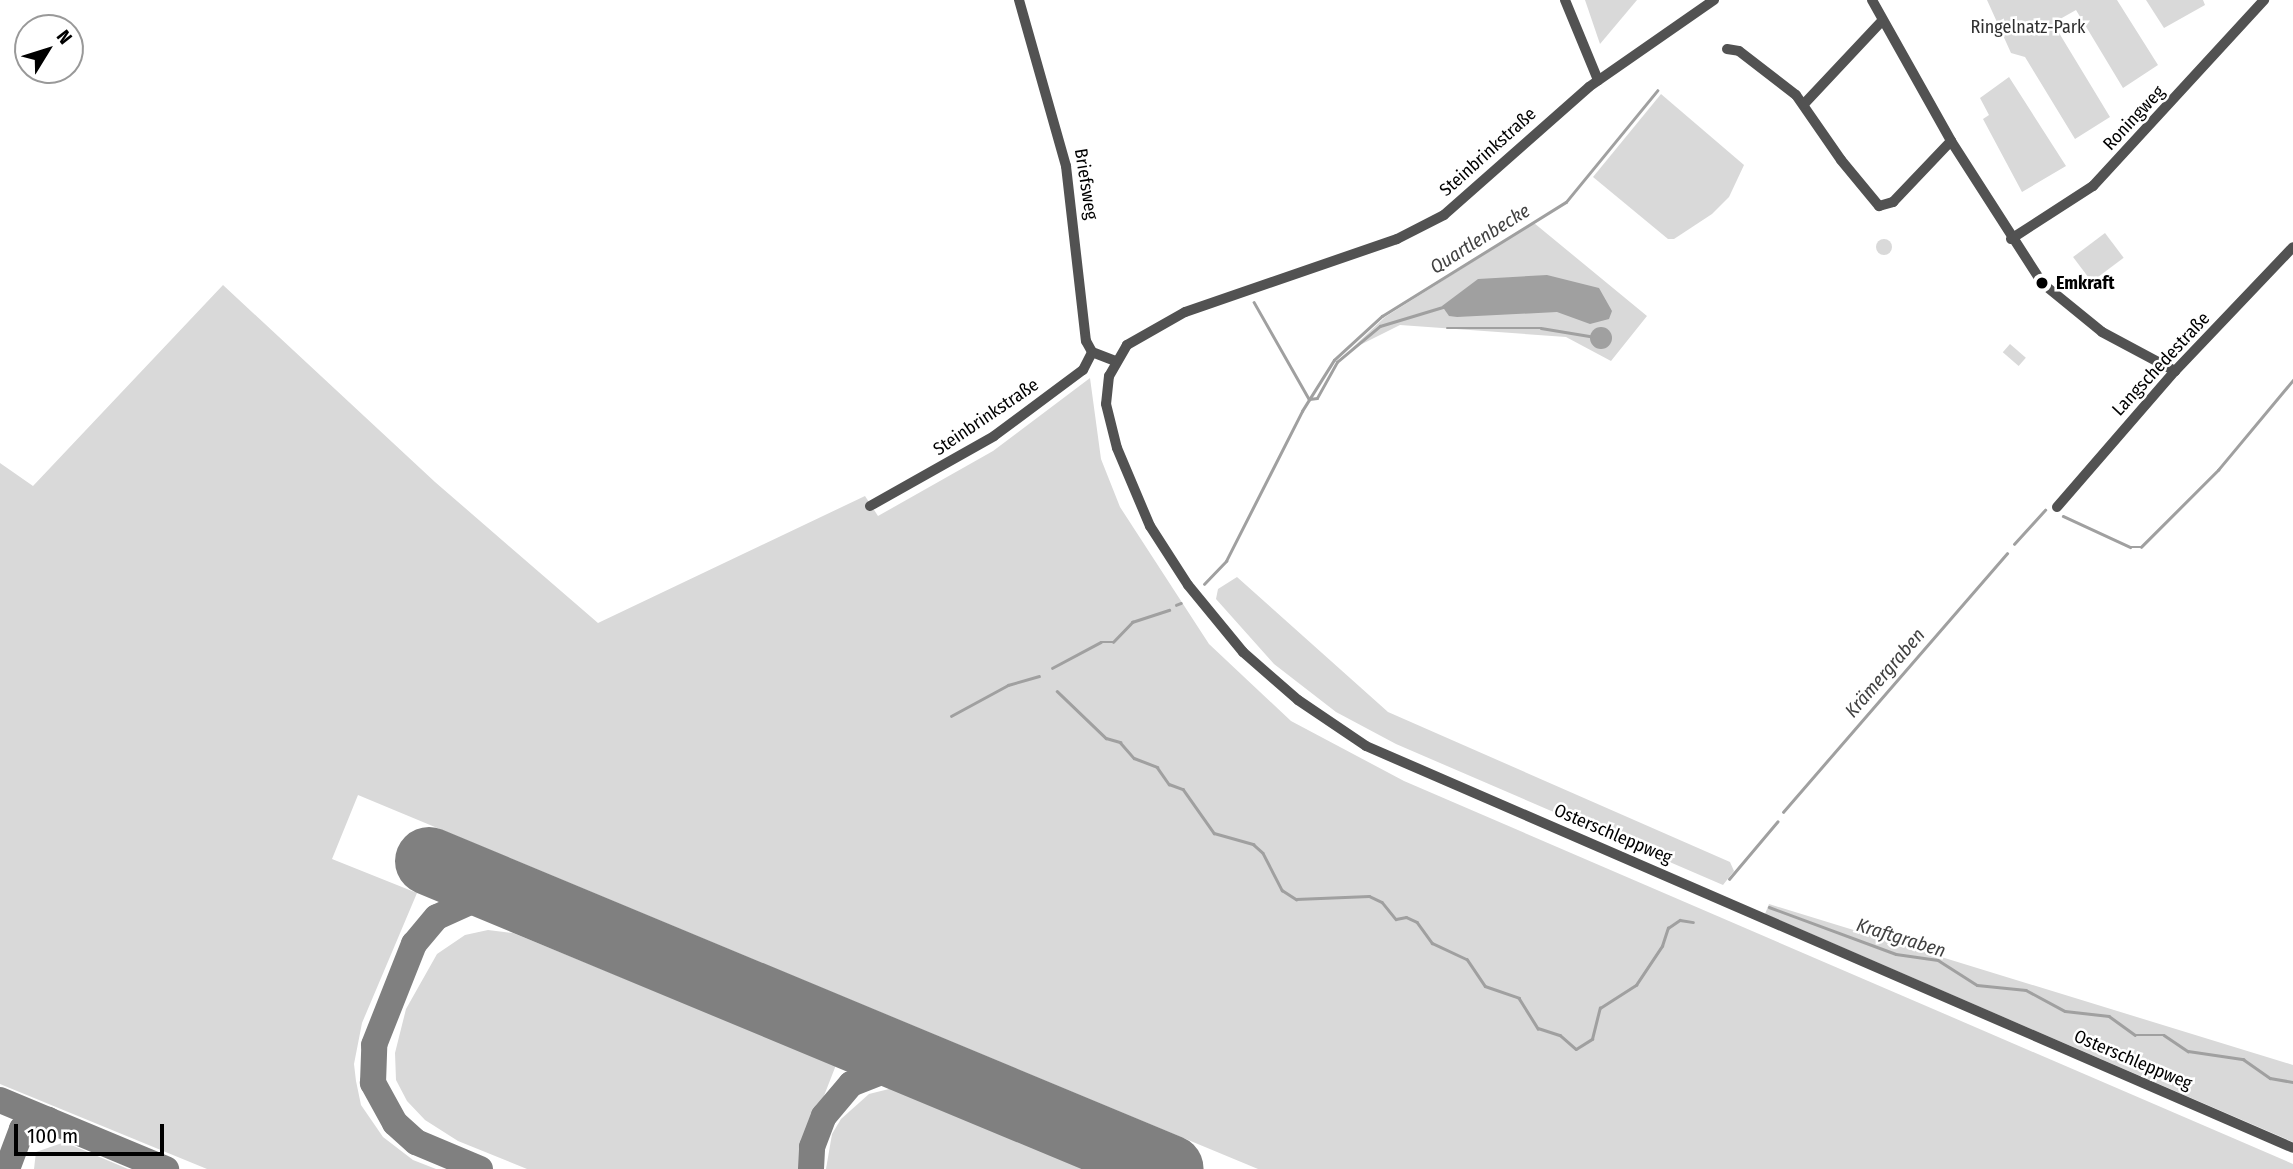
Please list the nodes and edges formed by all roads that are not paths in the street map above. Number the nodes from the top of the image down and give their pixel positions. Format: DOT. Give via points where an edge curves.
graph roads {
  1 [pos="1018,0"];
  2 [pos="1565,0"];
  3 [pos="1714,0"];
  4 [pos="1872,0"];
  5 [pos="2264,0"];
  6 [pos="1882,20"];
  7 [pos="1727,49"];
  8 [pos="1598,80"];
  9 [pos="1804,104"];
  10 [pos="1951,141"];
  11 [pos="2011,239"];
  12 [pos="2293,247"];
  13 [pos="1092,352"];
  14 [pos="1115,361"];
  15 [pos="2175,371"];
  16 [pos="870,506"];
  17 [pos="2057,507"];
  18 [pos="2293,1148"];
  1 -- 13 [label="street, Briefsweg" via="1062,146 1086,341"];
  2 -- 8 [label="street"];
  3 -- 8 [label="street, Steinbrinkstraße"];
  4 -- 6 [label="street"];
  5 -- 11 [label="street, Roningweg" via="2094,186"];
  6 -- 9 [label="street"];
  6 -- 10 [label="street"];
  7 -- 9 [label="street" via="1739,51"];
  8 -- 14 [label="street, Steinbrinkstraße" via="1444,215 1397,239 1166,320 1135,337"];
  9 -- 10 [label="street" via="1840,160 1880,206 1893,202"];
  10 -- 11 [label="street"];
  11 -- 15 [label="street" via="2042,283 2071,310"];
  12 -- 15 [label="street, Langschedestraße"];
  13 -- 14 [label="street"];
  13 -- 16 [label="street, Steinbrinkstraße" via="1083,370 1014,422"];
  14 -- 18 [label="street, Osterschleppweg" via="1107,388 1109,420 1132,487 1165,551 1243,652 1331,724 1412,768"];
  15 -- 17 [label="street, Langschedestraße"];
}
